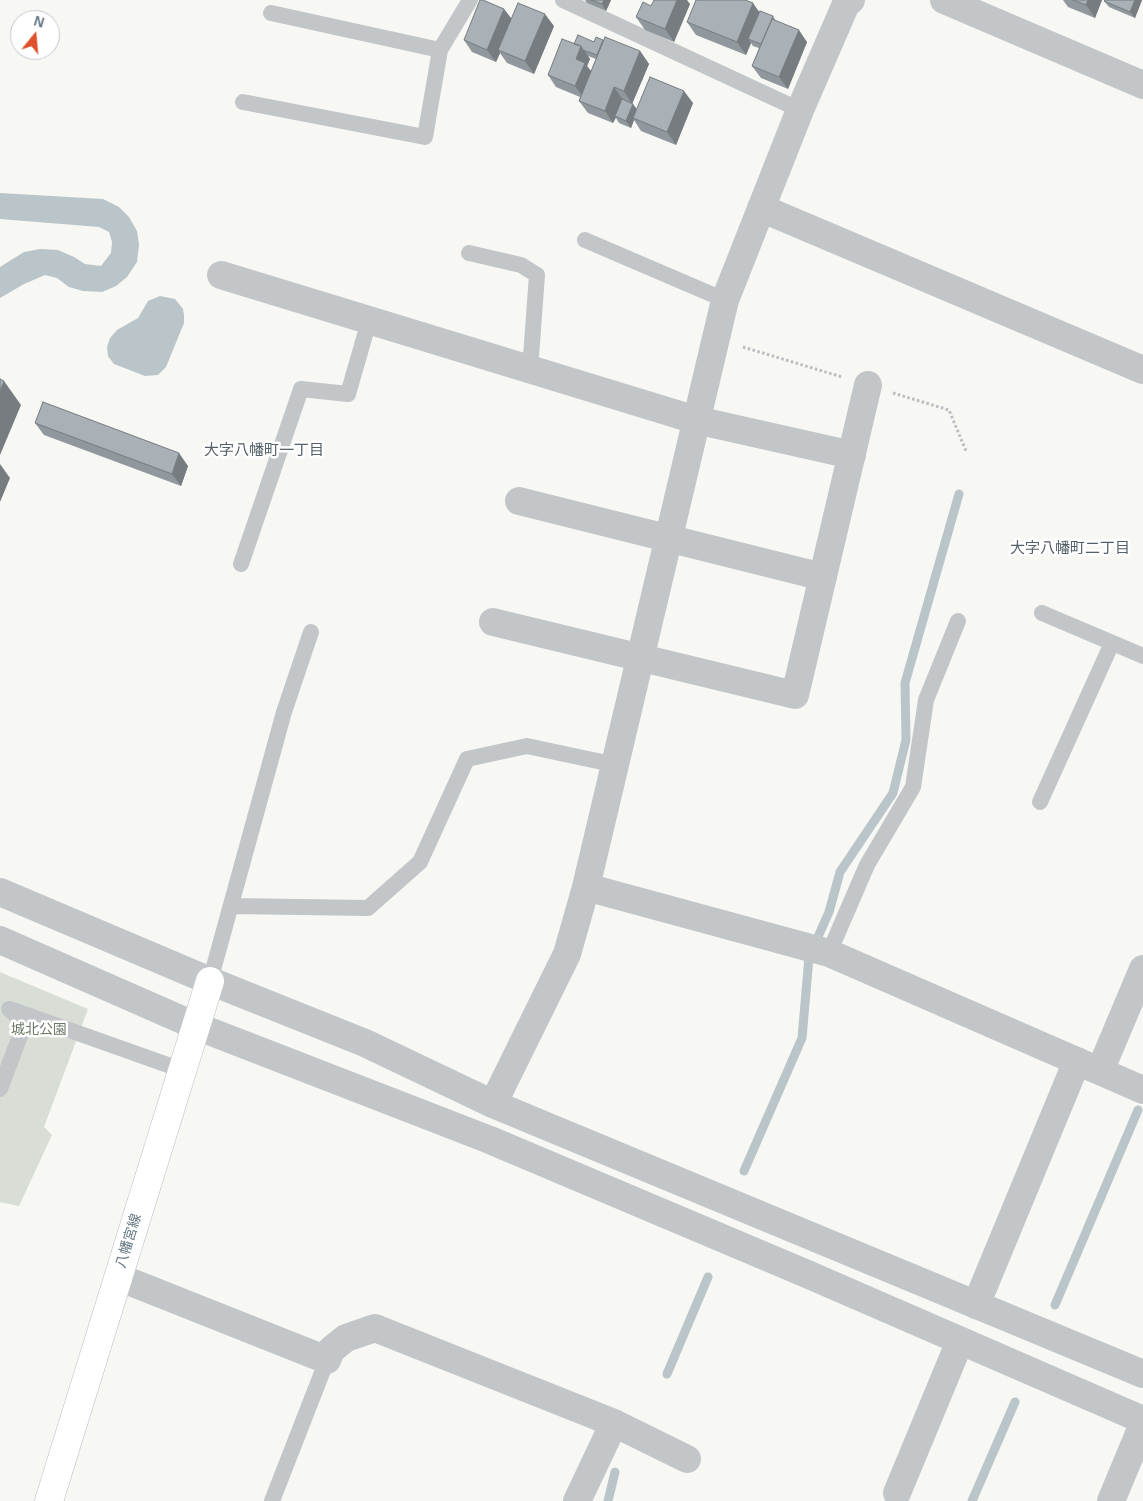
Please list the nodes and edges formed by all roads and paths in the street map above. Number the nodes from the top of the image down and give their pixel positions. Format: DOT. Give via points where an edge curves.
graph roads {
  1 [pos="470,0"];
  2 [pos="563,0"];
  3 [pos="851,0"];
  4 [pos="944,0"];
  5 [pos="270,13"];
  6 [pos="440,50"];
  7 [pos="1143,85"];
  8 [pos="243,102"];
  9 [pos="800,110"];
  10 [pos="761,208"];
  11 [pos="585,240"];
  12 [pos="469,253"];
  13 [pos="221,275"];
  14 [pos="725,300"];
  15 [pos="369,321"];
  16 [pos="530,370"];
  17 [pos="1143,370"];
  18 [pos="868,385"];
  19 [pos="696,420"];
  20 [pos="852,454"];
  21 [pos="519,501"];
  22 [pos="668,539"];
  23 [pos="241,564"];
  24 [pos="823,577"];
  25 [pos="1042,613"];
  26 [pos="958,621"];
  27 [pos="493,622"];
  28 [pos="311,632"];
  29 [pos="1112,643"];
  30 [pos="1143,656"];
  31 [pos="640,658"];
  32 [pos="616,765"];
  33 [pos="1040,802"];
  34 [pos="586,887"];
  35 [pos="0,892"];
  36 [pos="231,906"];
  37 [pos="0,940"];
  38 [pos="829,954"];
  39 [pos="1143,969"];
  40 [pos="210,981"];
  41 [pos="5,1007"];
  42 [pos="196,1026"];
  43 [pos="1089,1066"];
  44 [pos="182,1070"];
  45 [pos="0,1089"];
  46 [pos="1143,1090"];
  47 [pos="493,1104"];
  48 [pos="118,1277"];
  49 [pos="976,1305"];
  50 [pos="960,1341"];
  51 [pos="327,1360"];
  52 [pos="1143,1374"];
  53 [pos="1143,1420"];
  54 [pos="614,1423"];
  55 [pos="1143,1424"];
  56 [pos="687,1459"];
  57 [pos="897,1493"];
  58 [pos="49,1501"];
  59 [pos="272,1501"];
  60 [pos="577,1501"];
  61 [pos="1111,1501"];
  1 -- 6 [label="lane"];
  2 -- 9 [label="lane"];
  3 -- 9 [label="street" via="846,4"];
  4 -- 7 [label="street"];
  5 -- 6 [label="lane"];
  6 -- 8 [label="lane" via="425,137"];
  9 -- 10 [label="street"];
  10 -- 14 [label="street"];
  10 -- 17 [label="street"];
  11 -- 14 [label="lane"];
  12 -- 16 [label="lane" via="521,265 537,275"];
  13 -- 15 [label="street"];
  14 -- 19 [label="street"];
  15 -- 16 [label="street"];
  15 -- 23 [label="lane" via="348,394 302,388"];
  16 -- 19 [label="street"];
  18 -- 20 [label="street"];
  19 -- 20 [label="street"];
  19 -- 22 [label="street"];
  20 -- 24 [label="street"];
  21 -- 22 [label="street"];
  22 -- 24 [label="street"];
  22 -- 31 [label="street"];
  24 -- 31 [label="street" via="795,695"];
  25 -- 29 [label="lane"];
  26 -- 38 [label="lane" via="926,700 913,787 867,865"];
  27 -- 31 [label="street"];
  28 -- 36 [label="lane" via="284,712"];
  29 -- 30 [label="lane"];
  29 -- 33 [label="lane"];
  31 -- 32 [label="street"];
  32 -- 34 [label="street"];
  32 -- 36 [label="lane" via="527,746 467,759 420,862 368,908"];
  34 -- 38 [label="street"];
  34 -- 47 [label="street" via="567,954"];
  35 -- 40 [label="street"];
  36 -- 40 [label="lane"];
  37 -- 42 [label="street"];
  38 -- 43 [label="street"];
  39 -- 43 [label="street"];
  40 -- 42 [label="main road, 八幡宮線"];
  40 -- 47 [label="street" via="365,1043"];
  41 -- 44 [label="lane"];
  41 -- 45 [label="lane" via="22,1021 23,1028"];
  42 -- 44 [label="main road, 八幡宮線"];
  42 -- 50 [label="street" via="490,1140"];
  43 -- 46 [label="street"];
  43 -- 49 [label="street"];
  44 -- 48 [label="main road, 八幡宮線"];
  47 -- 49 [label="street"];
  48 -- 51 [label="street"];
  48 -- 58 [label="main road, 八幡宮線"];
  49 -- 52 [label="street"];
  50 -- 53 [label="street"];
  50 -- 57 [label="street"];
  51 -- 54 [label="street" via="330,1350 346,1338 375,1328"];
  51 -- 59 [label="lane"];
  54 -- 56 [label="street"];
  54 -- 60 [label="street"];
  55 -- 61 [label="street"];
}
